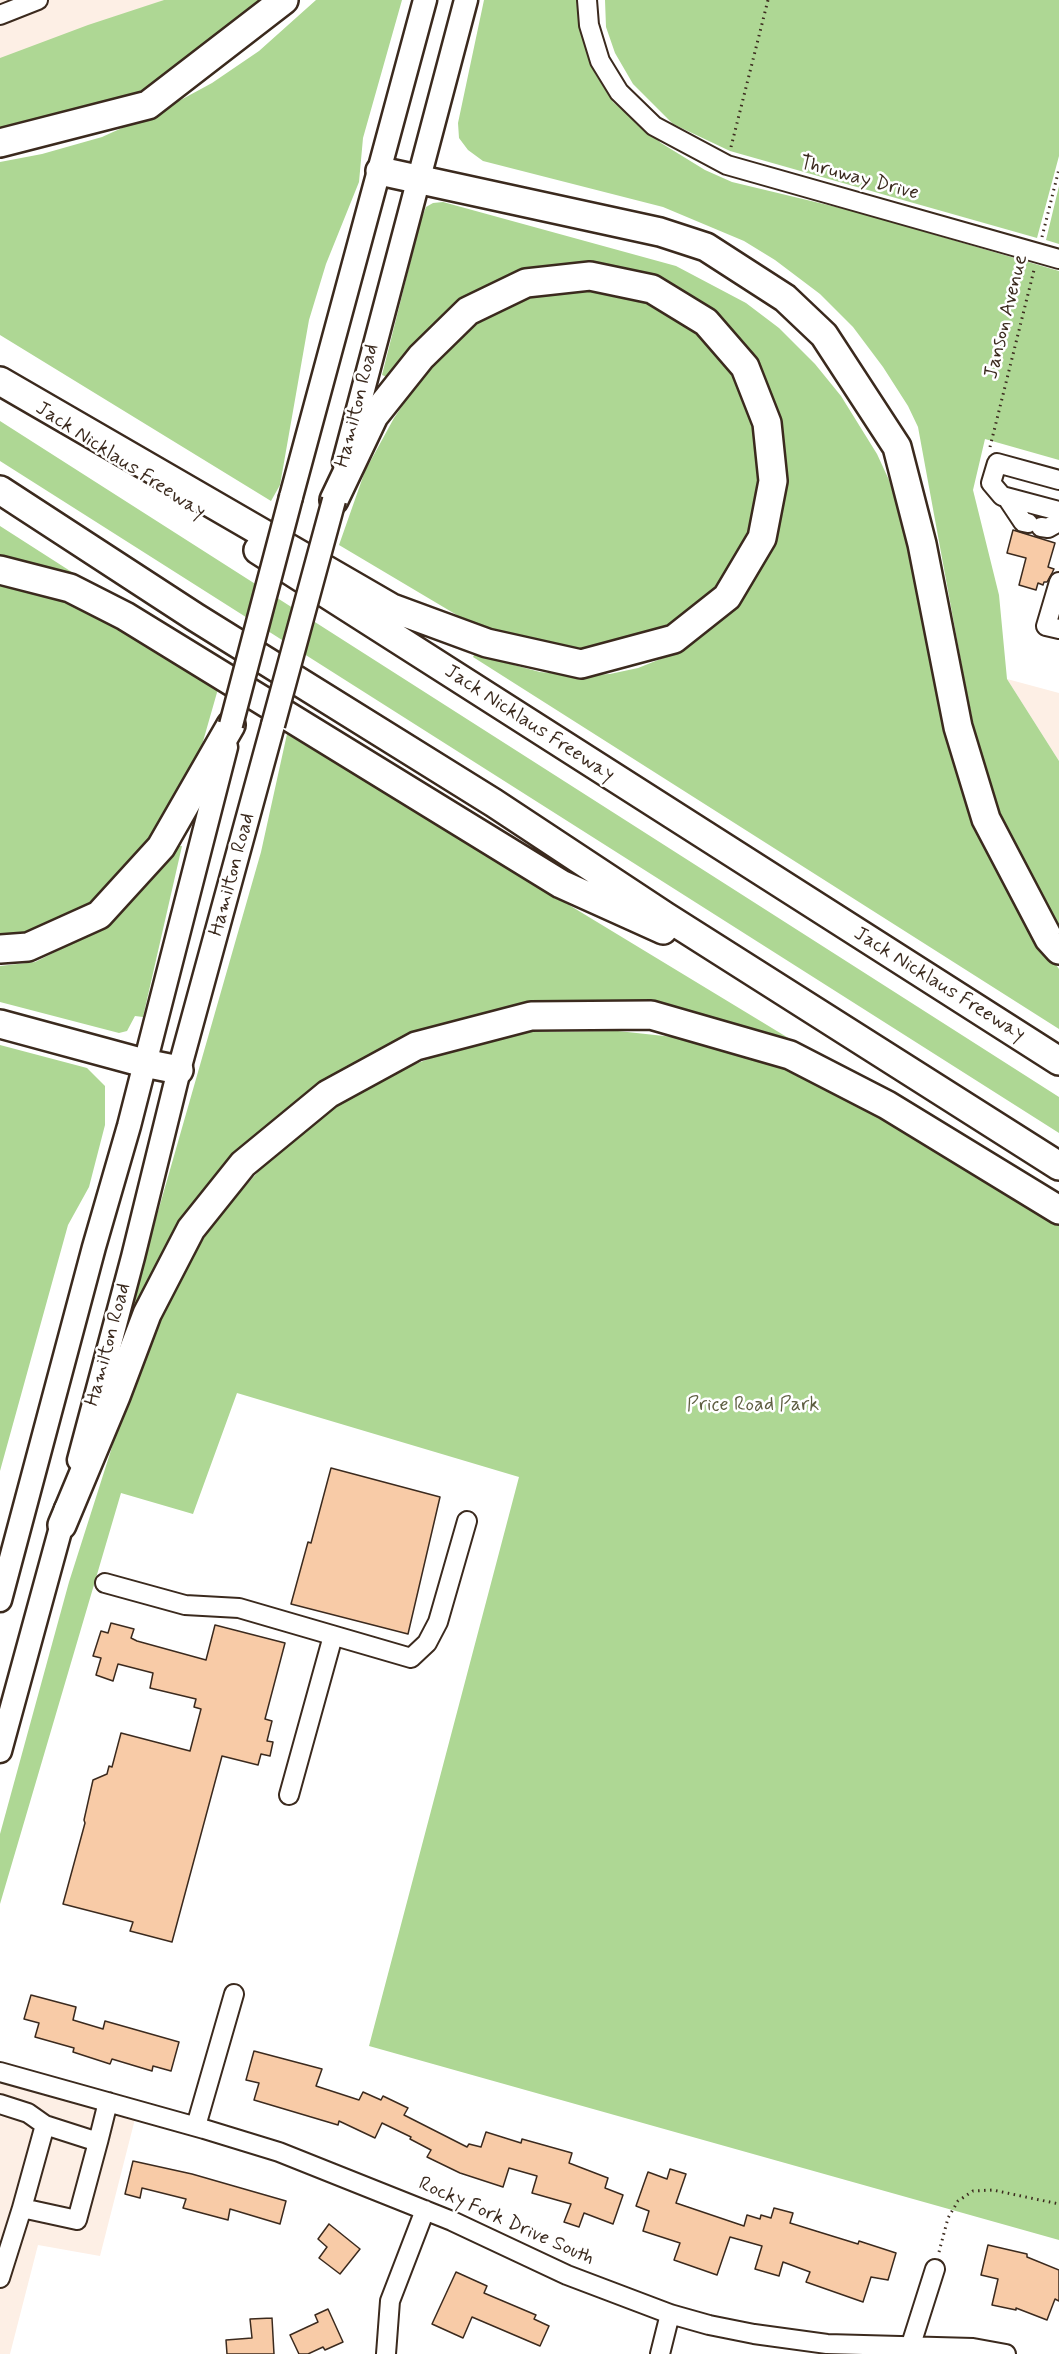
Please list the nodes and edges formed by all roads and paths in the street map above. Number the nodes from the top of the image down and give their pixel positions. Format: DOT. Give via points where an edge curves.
graph roads {
  1 [pos="38,0"];
  2 [pos="284,0"];
  3 [pos="425,0"];
  4 [pos="466,0"];
  5 [pos="587,0"];
  6 [pos="768,0"];
  7 [pos="0,15"];
  8 [pos="0,143"];
  9 [pos="727,165"];
  10 [pos="1059,169"];
  11 [pos="380,171"];
  12 [pos="418,179"];
  13 [pos="1039,253"];
  14 [pos="1059,259"];
  15 [pos="0,383"];
  16 [pos="989,451"];
  17 [pos="1059,480"];
  18 [pos="0,490"];
  19 [pos="1007,498"];
  20 [pos="334,501"];
  21 [pos="1059,511"];
  22 [pos="1059,522"];
  23 [pos="0,570"];
  24 [pos="1059,582"];
  25 [pos="1053,627"];
  26 [pos="231,725"];
  27 [pos="0,949"];
  28 [pos="1059,950"];
  29 [pos="750,970"];
  30 [pos="0,1024"];
  31 [pos="1059,1061"];
  32 [pos="144,1063"];
  33 [pos="179,1070"];
  34 [pos="1059,1166"];
  35 [pos="1059,1210"];
  36 [pos="467,1521"];
  37 [pos="62,1525"];
  38 [pos="105,1583"];
  39 [pos="0,1600"];
  40 [pos="333,1636"];
  41 [pos="0,1751"];
  42 [pos="289,1795"];
  43 [pos="234,1994"];
  44 [pos="0,2072"];
  45 [pos="108,2102"];
  46 [pos="0,2104"];
  47 [pos="45,2125"];
  48 [pos="196,2126"];
  49 [pos="98,2142"];
  50 [pos="1059,2204"];
  51 [pos="22,2208"];
  52 [pos="425,2210"];
  53 [pos="935,2269"];
  54 [pos="0,2278"];
  55 [pos="670,2314"];
  56 [pos="908,2349"];
  57 [pos="386,2354"];
  58 [pos="660,2354"];
  59 [pos="1005,2354"];
  1 -- 7 [label="street"];
  2 -- 8 [label="highway" via="148,105"];
  3 -- 11 [label="main road, Hamilton Road"];
  4 -- 12 [label="main road, Hamilton Road"];
  5 -- 9 [label="street, Thruway Drive" via="589,25 600,61 619,92 654,126"];
  6 -- 9 [label="path"];
  9 -- 13 [label="street, Thruway Drive"];
  10 -- 13 [label="path, Janson Avenue"];
  11 -- 12 [label="highway"];
  11 -- 26 [label="main road, Hamilton Road, bridge"];
  12 -- 20 [label="main road, Hamilton Road"];
  12 -- 28 [label="highway" via="660,232 706,247 785,298 824,335 897,447 922,544 958,727 986,819 1049,939"];
  13 -- 14 [label="street, Thruway Drive"];
  13 -- 16 [label="path, Janson Avenue"];
  15 -- 20 [label="highway" via="392,608 487,643 581,664 674,639 728,597 762,538 773,481 767,423 745,367 706,322 652,289 590,276 526,283 468,311 421,357 374,416"];
  15 -- 31 [label="highway, Jack Nicklaus Freeway"];
  17 -- 19 [label="street" via="998,463 991,483"];
  18 -- 29 [label="highway"];
  19 -- 21 [label="street"];
  19 -- 22 [label="street" via="1023,522 1048,528"];
  20 -- 33 [label="main road, Hamilton Road, bridge"];
  23 -- 29 [label="highway" via="70,588 125,616 561,884"];
  24 -- 25 [label="street"];
  26 -- 27 [label="highway" via="161,847 99,915 28,947"];
  26 -- 32 [label="main road, Hamilton Road"];
  29 -- 34 [label="highway"];
  30 -- 32 [label="highway"];
  32 -- 33 [label="highway"];
  32 -- 39 [label="main road, Hamilton Road"];
  33 -- 37 [label="main road, Hamilton Road"];
  35 -- 37 [label="highway" via="887,1106 790,1055 651,1015 531,1016 416,1046 328,1094 243,1164 191,1229 147,1314"];
  36 -- 40 [label="street" via="438,1622 427,1643 411,1658"];
  37 -- 41 [label="main road, Hamilton Road"];
  38 -- 40 [label="street" via="185,1605 238,1608"];
  40 -- 42 [label="street"];
  43 -- 48 [label="street"];
  44 -- 45 [label="street, Rocky Fork Drive South"];
  45 -- 48 [label="street, Rocky Fork Drive South"];
  45 -- 49 [label="street"];
  46 -- 47 [label="street" via="28,2113"];
  47 -- 49 [label="street"];
  47 -- 51 [label="street"];
  48 -- 52 [label="street, Rocky Fork Drive South" via="279,2152"];
  49 -- 51 [label="street" via="77,2220"];
  50 -- 53 [label="path" via="993,2190 973,2191 958,2201 948,2218"];
  51 -- 54 [label="street"];
  52 -- 55 [label="street, Rocky Fork Drive South" via="567,2275"];
  52 -- 57 [label="street" via="390,2301"];
  53 -- 56 [label="street"];
  55 -- 56 [label="street, Rocky Fork Drive South" via="754,2334"];
  55 -- 58 [label="street"];
  56 -- 59 [label="street, Rocky Fork Drive South" via="973,2348"];
}
